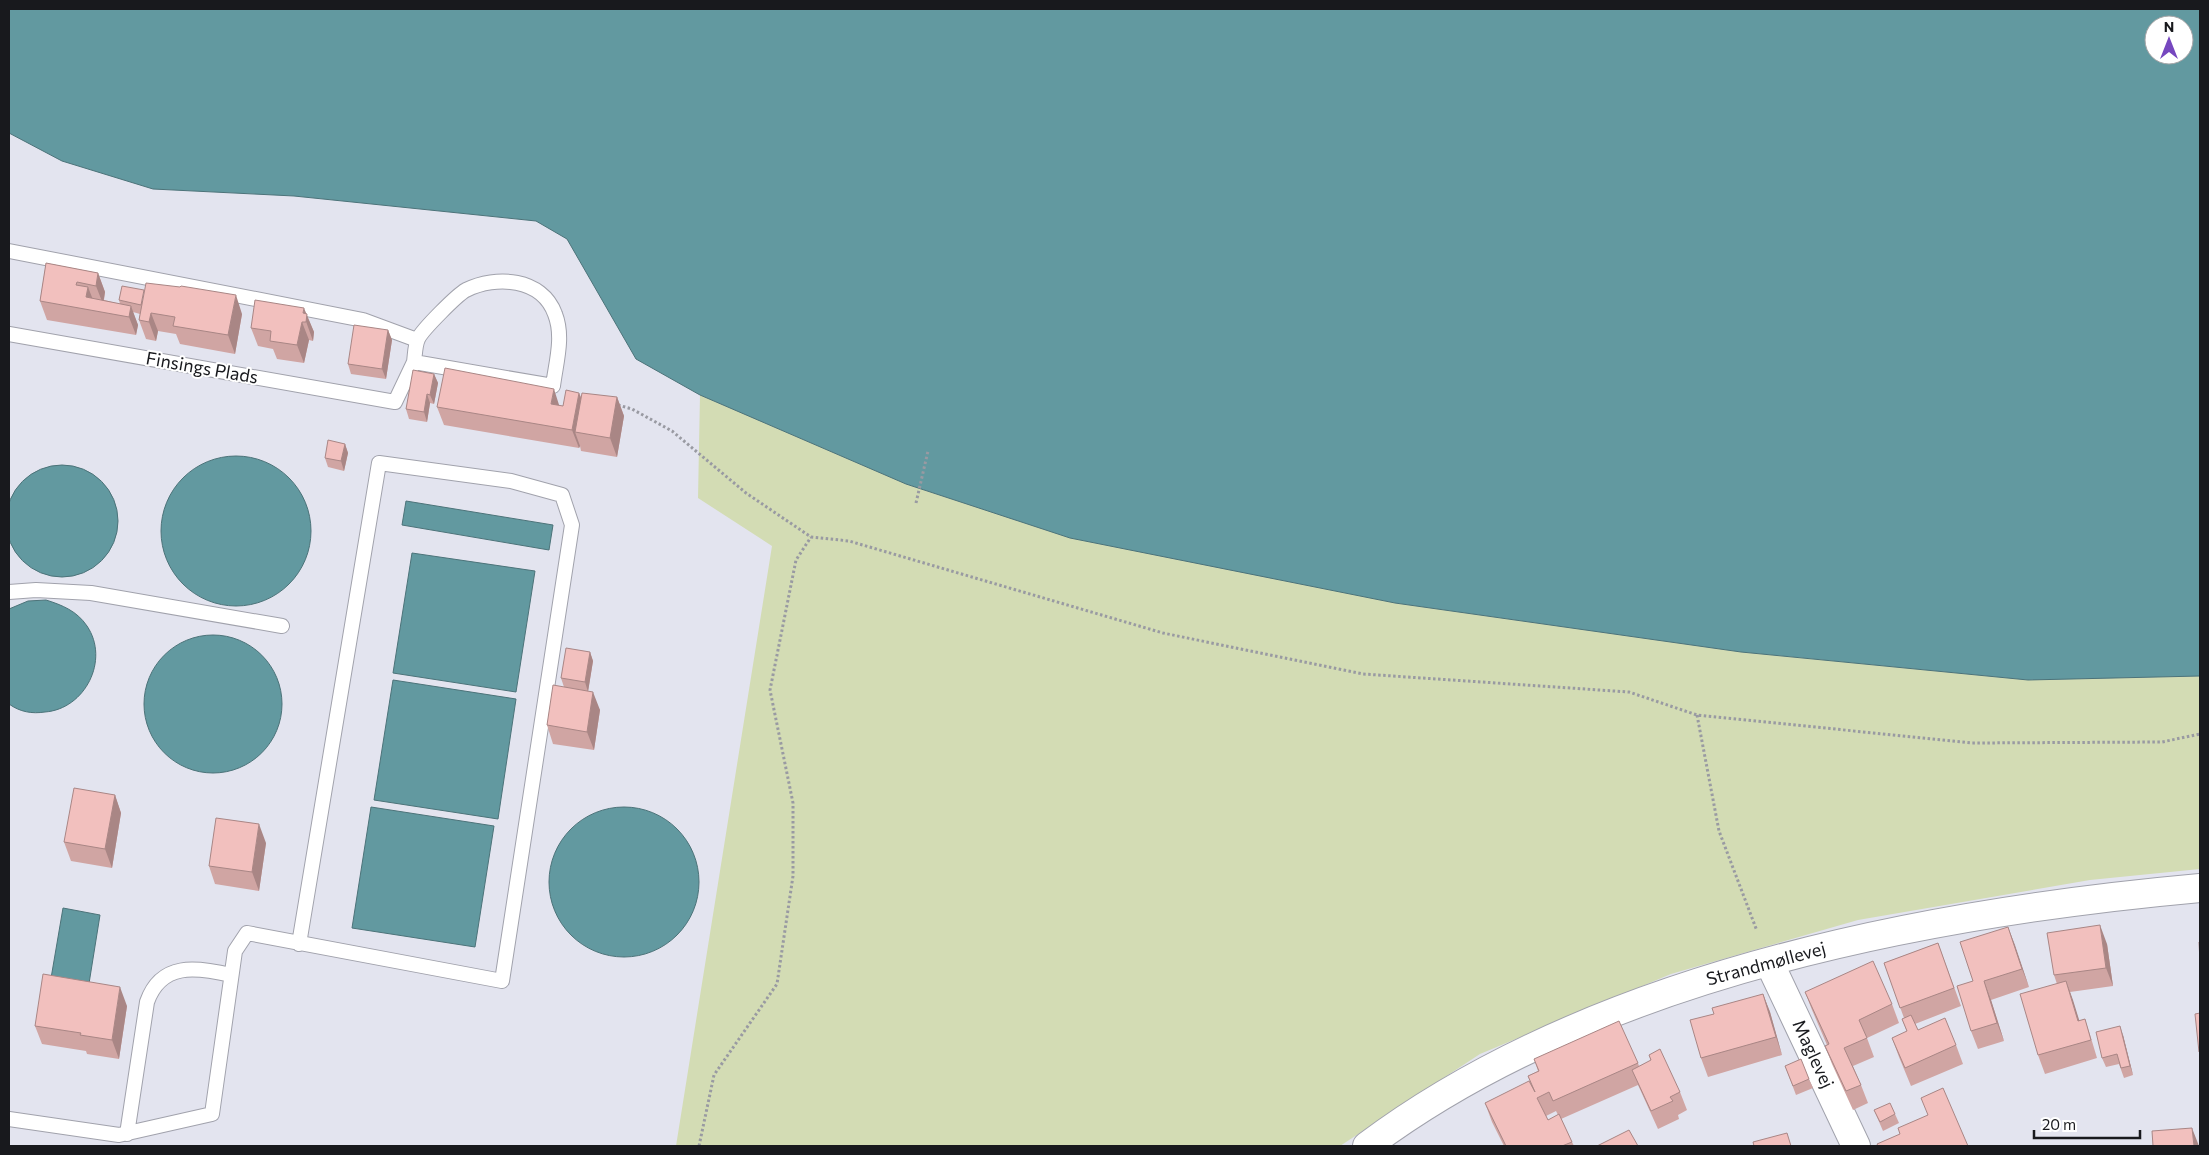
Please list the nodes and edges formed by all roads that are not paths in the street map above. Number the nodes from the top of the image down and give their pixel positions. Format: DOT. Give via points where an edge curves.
graph roads {
  1 [pos="9,251"];
  2 [pos="9,334"];
  3 [pos="418,340"];
  4 [pos="414,362"];
  5 [pos="9,592"];
  6 [pos="282,626"];
  7 [pos="2200,888"];
  8 [pos="299,944"];
  9 [pos="1769,962"];
  10 [pos="231,975"];
  11 [pos="9,1119"];
  12 [pos="127,1134"];
  13 [pos="1367,1146"];
  14 [pos="1856,1146"];
  1 -- 3 [label="lane" via="363,320"];
  2 -- 4 [label="lane, Finsings Plads" via="395,402"];
  3 -- 4 [label="lane"];
  3 -- 4 [label="lane" via="450,303 466,290 495,282 531,287 552,306 560,340 553,386"];
  5 -- 6 [label="lane" via="91,593"];
  7 -- 9 [label="street, Strandmøllevej" via="2091,899 1980,916 1885,934"];
  8 -- 8 [label="lane" via="502,981 572,525 562,494 511,481 379,463"];
  8 -- 10 [label="lane" via="247,934 235,951"];
  9 -- 13 [label="street, Strandmøllevej" via="1636,1004 1520,1053 1429,1103"];
  9 -- 14 [label="street, Maglevej"];
  10 -- 12 [label="lane" via="212,1114"];
  10 -- 12 [label="lane" via="200,968 181,970 161,978 151,990"];
  11 -- 12 [label="lane"];
}
